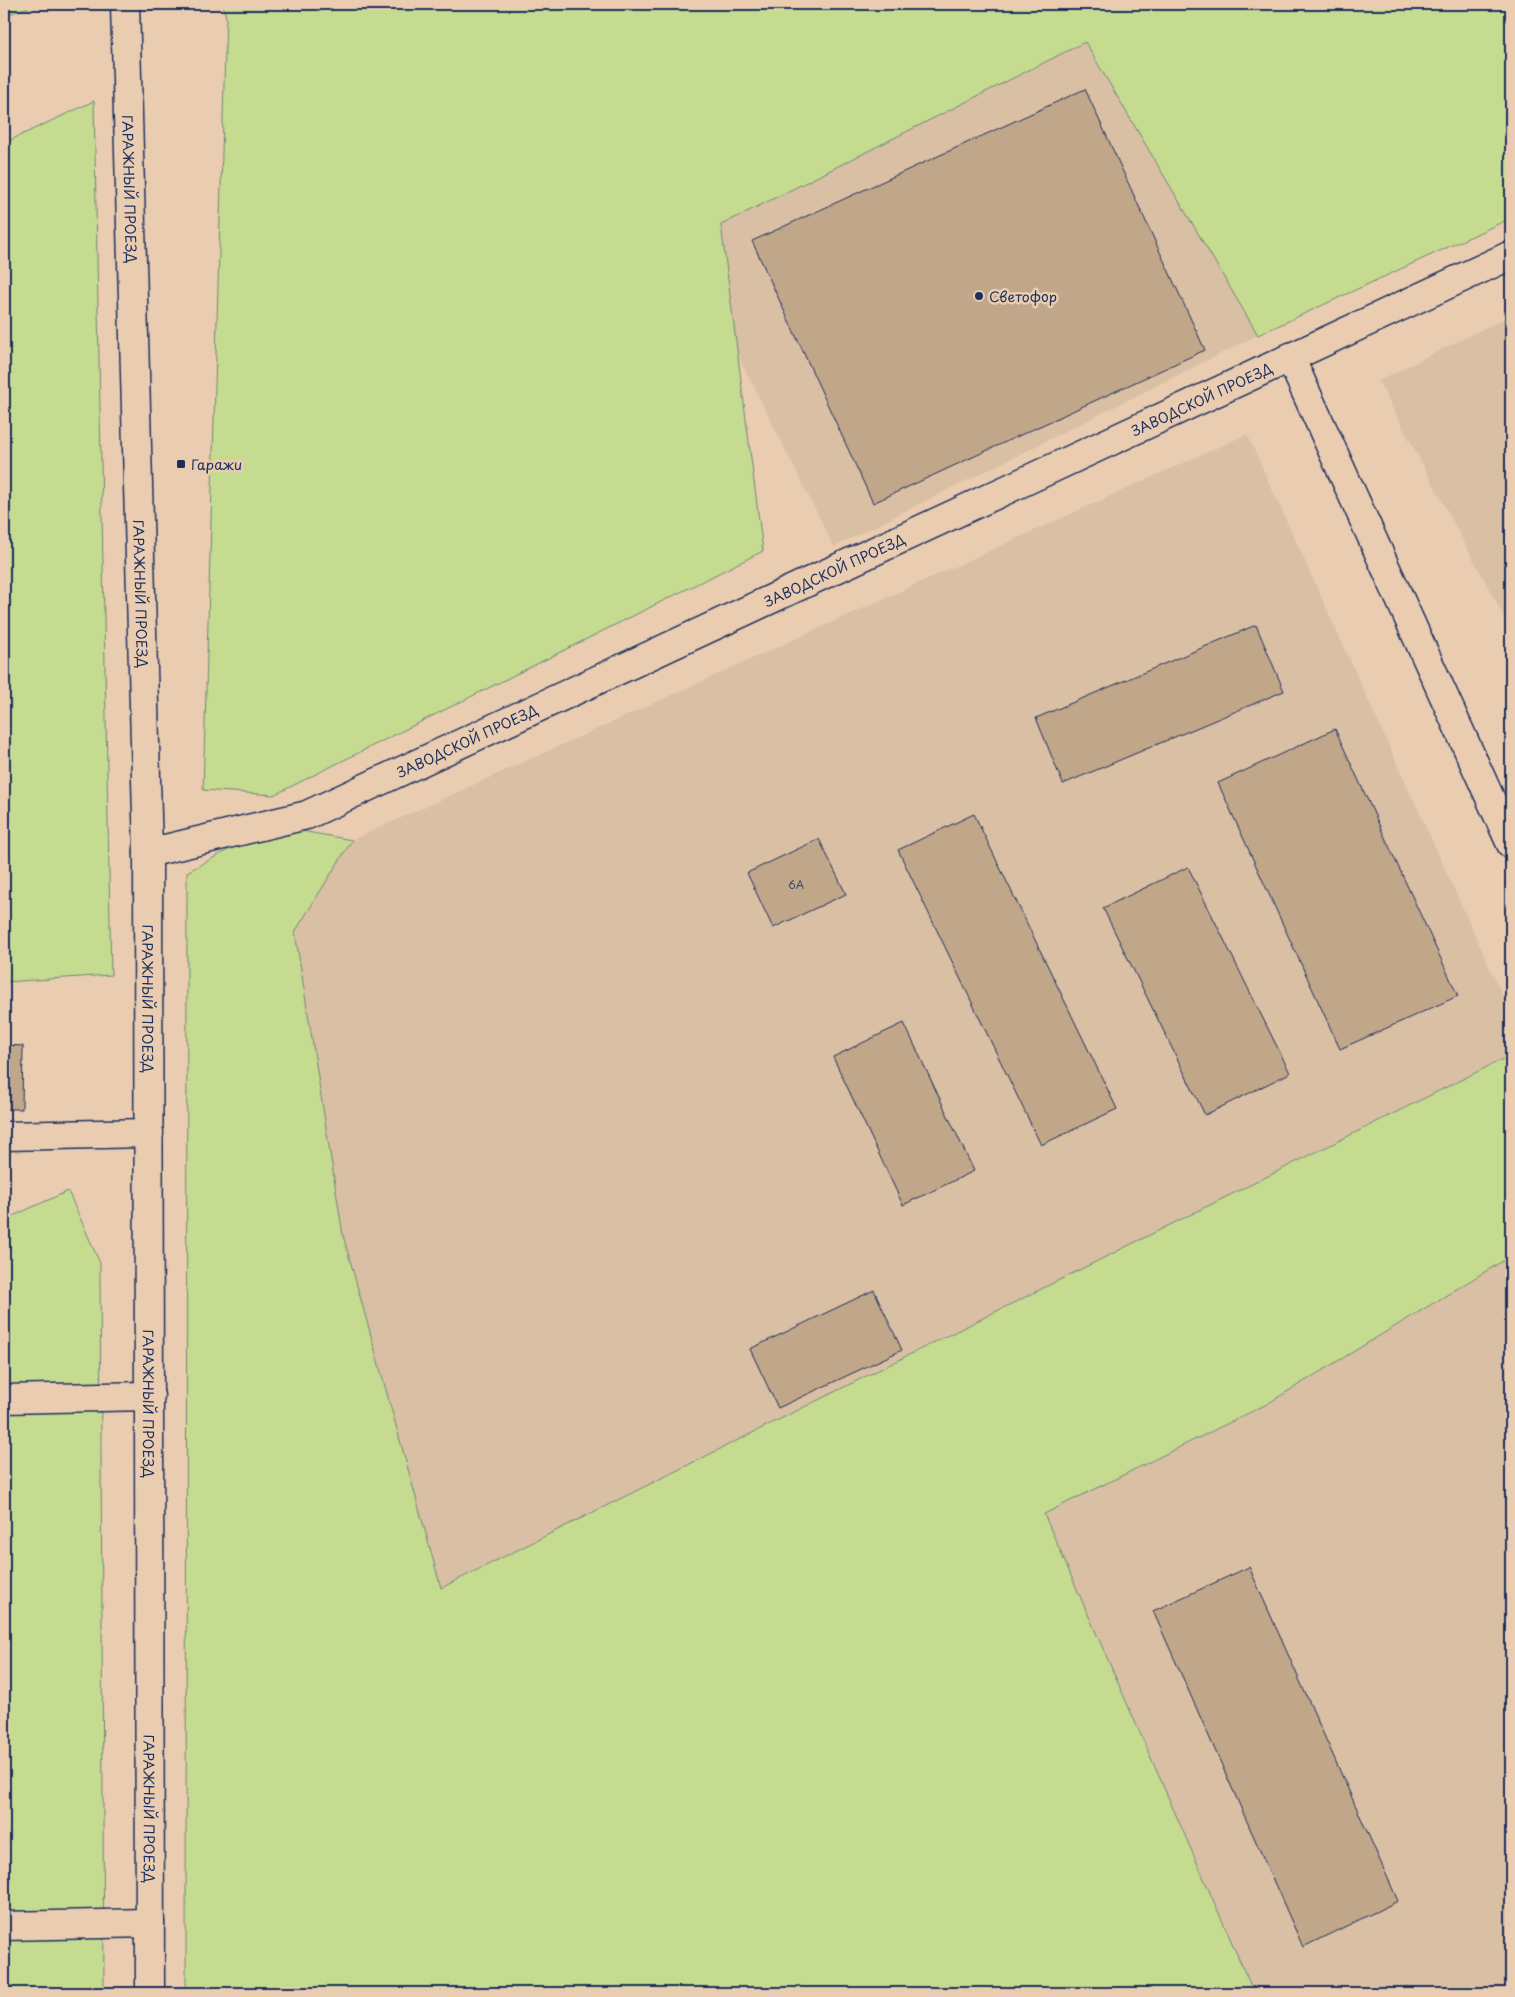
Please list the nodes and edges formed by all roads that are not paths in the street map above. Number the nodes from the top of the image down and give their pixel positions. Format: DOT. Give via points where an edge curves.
graph roads {
  1 [pos="125,4"];
  2 [pos="1511,255"];
  3 [pos="1290,357"];
  4 [pos="1511,844"];
  5 [pos="148,853"];
  6 [pos="149,1133"];
  7 [pos="4,1136"];
  8 [pos="150,1396"];
  9 [pos="4,1399"];
  10 [pos="150,1923"];
  11 [pos="4,1926"];
  12 [pos="150,1993"];
  1 -- 5 [label="street, ГАРАЖНЫЙ ПРОЕЗД"];
  2 -- 3 [label="street, ЗАВОДСКОЙ ПРОЕЗД"];
  3 -- 4 [label="street"];
  3 -- 5 [label="street, ЗАВОДСКОЙ ПРОЕЗД" via="307,815"];
  5 -- 6 [label="street, ГАРАЖНЫЙ ПРОЕЗД"];
  6 -- 7 [label="street"];
  6 -- 8 [label="street, ГАРАЖНЫЙ ПРОЕЗД"];
  8 -- 9 [label="street"];
  8 -- 10 [label="street, ГАРАЖНЫЙ ПРОЕЗД"];
  10 -- 11 [label="street"];
  10 -- 12 [label="street, ГАРАЖНЫЙ ПРОЕЗД"];
}
